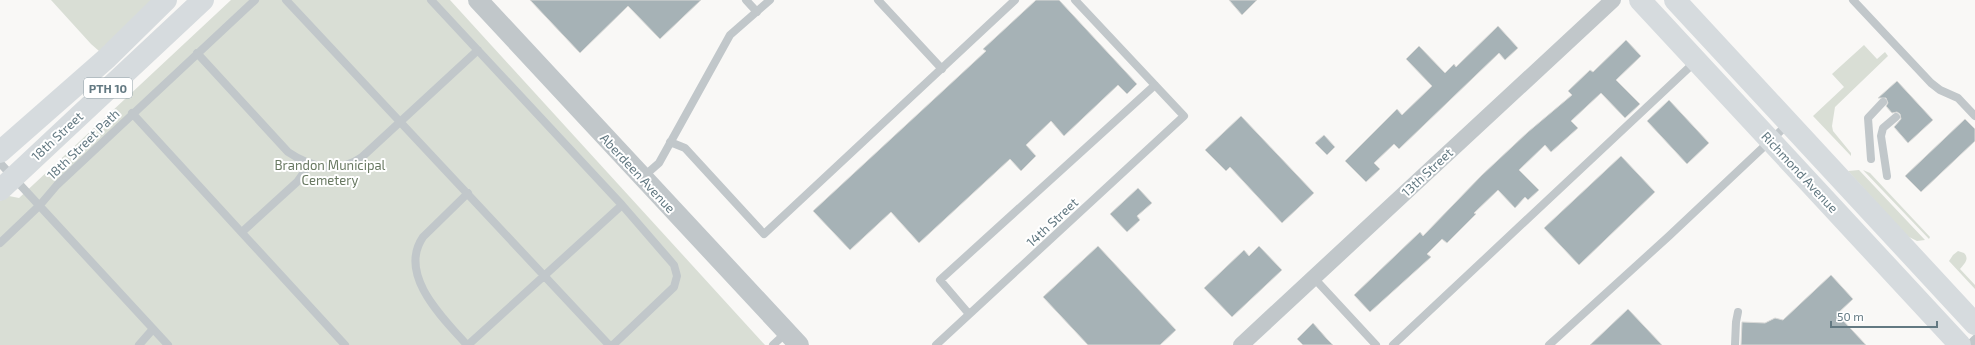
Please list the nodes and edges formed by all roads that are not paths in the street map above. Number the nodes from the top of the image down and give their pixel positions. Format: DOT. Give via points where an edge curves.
graph roads {
  1 [pos="166,0"];
  2 [pos="203,0"];
  3 [pos="255,0"];
  4 [pos="286,0"];
  5 [pos="431,0"];
  6 [pos="478,0"];
  7 [pos="746,0"];
  8 [pos="770,0"];
  9 [pos="878,0"];
  10 [pos="1015,0"];
  11 [pos="1075,0"];
  12 [pos="1613,0"];
  13 [pos="1640,0"];
  14 [pos="1675,0"];
  15 [pos="1853,0"];
  16 [pos="757,12"];
  17 [pos="478,50"];
  18 [pos="197,53"];
  19 [pos="1696,61"];
  20 [pos="942,69"];
  21 [pos="1155,85"];
  22 [pos="1882,102"];
  23 [pos="132,113"];
  24 [pos="1975,116"];
  25 [pos="1896,117"];
  26 [pos="401,121"];
  27 [pos="1790,122"];
  28 [pos="1770,140"];
  29 [pos="670,142"];
  30 [pos="0,152"];
  31 [pos="1871,159"];
  32 [pos="310,164"];
  33 [pos="5,176"];
  34 [pos="1887,176"];
  35 [pos="643,178"];
  36 [pos="468,193"];
  37 [pos="40,205"];
  38 [pos="622,205"];
  39 [pos="242,232"];
  40 [pos="0,243"];
  41 [pos="1910,272"];
  42 [pos="544,276"];
  43 [pos="1313,277"];
  44 [pos="1738,312"];
  45 [pos="970,314"];
  46 [pos="1975,324"];
  47 [pos="153,329"];
  48 [pos="1975,339"];
  49 [pos="786,341"];
  50 [pos="139,345"];
  51 [pos="168,345"];
  52 [pos="345,345"];
  53 [pos="468,345"];
  54 [pos="609,345"];
  55 [pos="613,345"];
  56 [pos="936,345"];
  57 [pos="1241,345"];
  58 [pos="1376,345"];
  59 [pos="1394,345"];
  60 [pos="1549,345"];
  61 [pos="1735,345"];
  62 [pos="1960,345"];
  63 [pos="1969,345"];
  1 -- 30 [label="main road, 18th Street / PTH 10" via="107,58"];
  2 -- 33 [label="main road, 18th Street / PTH 10"];
  3 -- 18 [label="lane, 18th Street Path"];
  4 -- 26 [label="lane"];
  5 -- 17 [label="lane"];
  6 -- 35 [label="street, Aberdeen Avenue"];
  7 -- 16 [label="lane"];
  8 -- 16 [label="lane"];
  9 -- 20 [label="lane"];
  10 -- 20 [label="lane"];
  11 -- 21 [label="lane"];
  12 -- 43 [label="street, 13th Street"];
  13 -- 19 [label="main road, Richmond Avenue"];
  14 -- 27 [label="main road, Richmond Avenue"];
  15 -- 24 [label="lane" via="1931,83 1958,98"];
  16 -- 29 [label="lane" via="730,35"];
  17 -- 26 [label="lane"];
  17 -- 38 [label="lane"];
  18 -- 23 [label="lane, 18th Street Path"];
  18 -- 32 [label="lane" via="280,145"];
  19 -- 28 [label="main road, Richmond Avenue"];
  19 -- 59 [label="lane"];
  20 -- 29 [label="lane" via="764,234 685,148"];
  21 -- 45 [label="lane, 14th Street" via="1184,116"];
  21 -- 45 [label="lane" via="940,280"];
  22 -- 31 [label="lane" via="1868,118"];
  23 -- 37 [label="lane, 18th Street Path" via="57,185"];
  23 -- 39 [label="lane"];
  25 -- 34 [label="lane" via="1883,128 1881,136"];
  26 -- 32 [label="lane" via="355,161 336,167"];
  26 -- 36 [label="lane"];
  27 -- 28 [label="lane"];
  27 -- 41 [label="main road, Richmond Avenue"];
  28 -- 41 [label="main road, Richmond Avenue"];
  28 -- 60 [label="lane"];
  29 -- 35 [label="lane" via="658,163"];
  32 -- 39 [label="lane" via="297,182"];
  33 -- 37 [label="lane"];
  35 -- 49 [label="street, Aberdeen Avenue"];
  36 -- 42 [label="lane"];
  36 -- 53 [label="lane" via="423,237 416,253 419,277 428,300"];
  37 -- 40 [label="lane, 18th Street Path"];
  37 -- 47 [label="lane"];
  38 -- 42 [label="lane"];
  38 -- 55 [label="lane" via="671,259 676,276 674,287"];
  39 -- 52 [label="lane"];
  41 -- 46 [label="main road, Richmond Avenue"];
  41 -- 62 [label="main road, Richmond Avenue"];
  42 -- 53 [label="lane"];
  42 -- 54 [label="lane"];
  43 -- 57 [label="street, 13th Street"];
  43 -- 58 [label="lane"];
  44 -- 61 [label="lane"];
  45 -- 56 [label="lane, 14th Street"];
  47 -- 50 [label="lane"];
  47 -- 51 [label="lane"];
  48 -- 63 [label="lane"];
}
